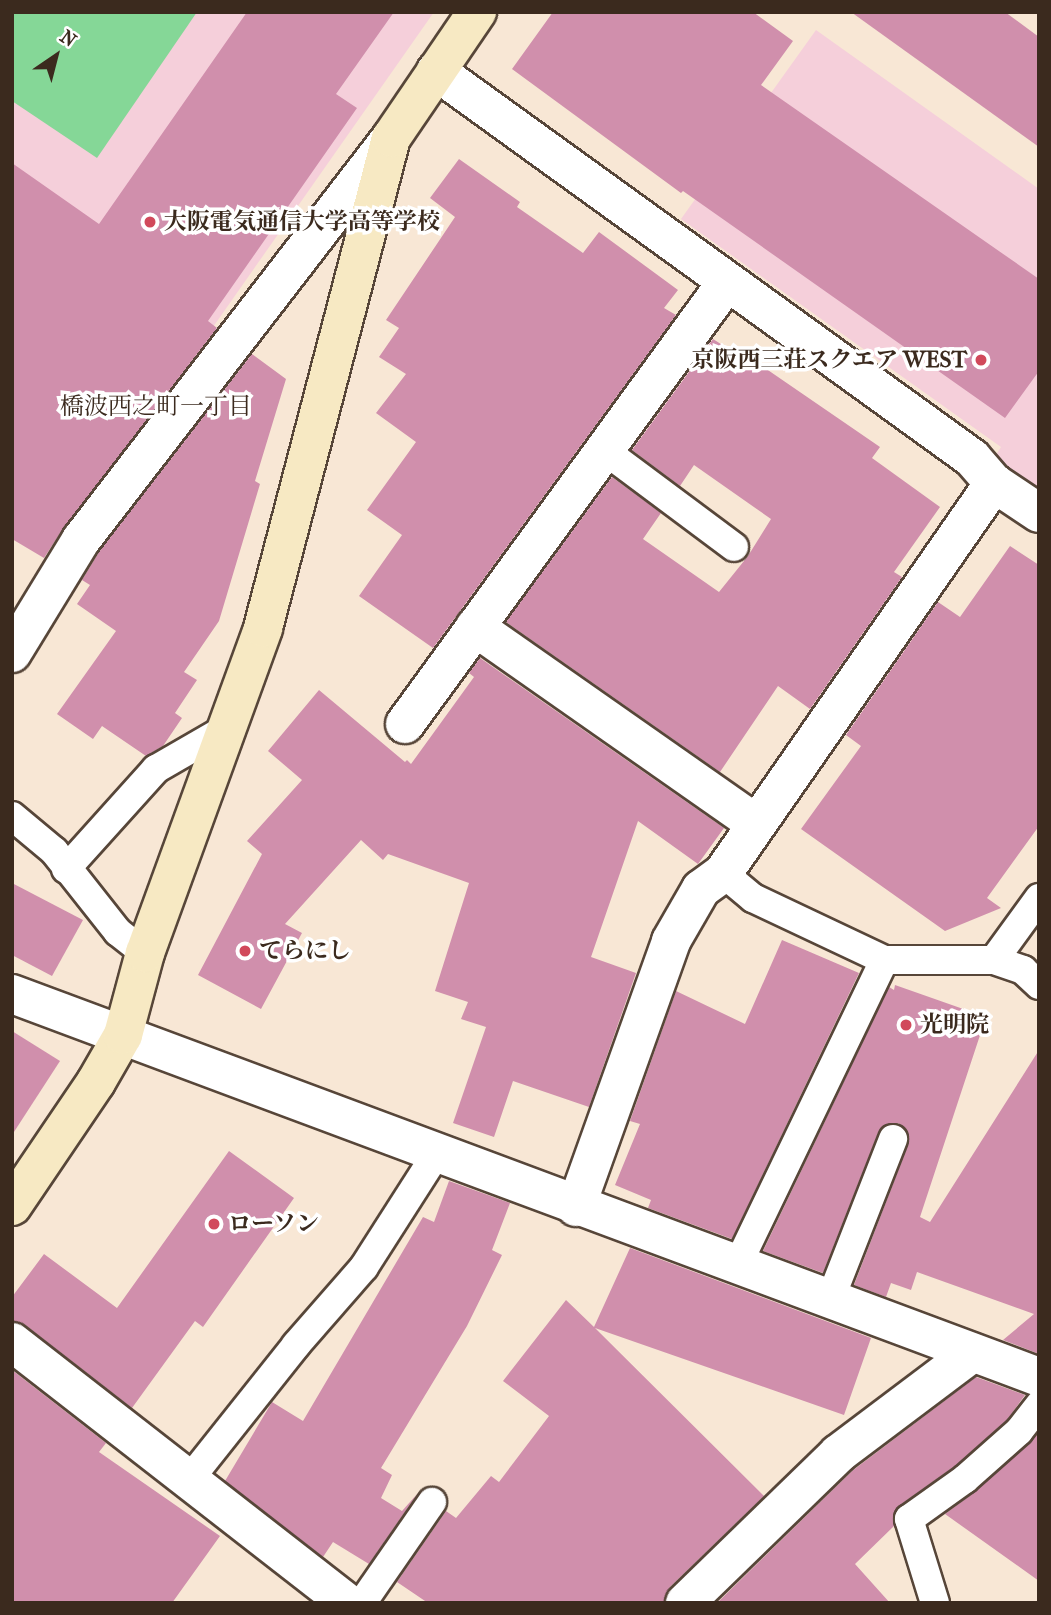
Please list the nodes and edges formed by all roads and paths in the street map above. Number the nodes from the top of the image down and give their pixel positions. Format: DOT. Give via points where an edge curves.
graph roads {
  1 [pos="477,12"];
  2 [pos="436,71"];
  3 [pos="391,138"];
  4 [pos="727,282"];
  5 [pos="604,450"];
  6 [pos="994,483"];
  7 [pos="1039,513"];
  8 [pos="734,547"];
  9 [pos="475,627"];
  10 [pos="12,653"];
  11 [pos="405,724"];
  12 [pos="227,728"];
  13 [pos="12,816"];
  14 [pos="756,824"];
  15 [pos="66,869"];
  16 [pos="723,873"];
  17 [pos="1039,898"];
  18 [pos="145,953"];
  19 [pos="884,960"];
  20 [pos="994,960"];
  21 [pos="1039,985"];
  22 [pos="12,994"];
  23 [pos="122,1035"];
  24 [pos="893,1139"];
  25 [pos="437,1153"];
  26 [pos="12,1206"];
  27 [pos="576,1207"];
  28 [pos="737,1266"];
  29 [pos="830,1300"];
  30 [pos="12,1342"];
  31 [pos="972,1353"];
  32 [pos="1039,1377"];
  33 [pos="1039,1405"];
  34 [pos="188,1481"];
  35 [pos="432,1502"];
  36 [pos="329,1597"];
  37 [pos="702,1597"];
  38 [pos="362,1603"];
  39 [pos="935,1603"];
  1 -- 2 [label="street"];
  2 -- 3 [label="street"];
  2 -- 4 [label="street"];
  3 -- 10 [label="street" via="81,540"];
  3 -- 12 [label="street" via="262,628"];
  4 -- 5 [label="street"];
  4 -- 6 [label="street" via="972,457"];
  5 -- 8 [label="lane"];
  5 -- 9 [label="street"];
  6 -- 7 [label="street"];
  6 -- 14 [label="street"];
  9 -- 11 [label="street"];
  9 -- 14 [label="street"];
  12 -- 15 [label="lane" via="156,769"];
  12 -- 18 [label="street"];
  13 -- 15 [label="lane" via="54,851"];
  14 -- 16 [label="street"];
  15 -- 18 [label="lane" via="118,932"];
  16 -- 19 [label="lane" via="753,898"];
  16 -- 27 [label="street" via="701,889 660,965"];
  17 -- 20 [label="lane"];
  18 -- 23 [label="street"];
  19 -- 20 [label="lane"];
  19 -- 28 [label="lane"];
  20 -- 21 [label="lane" via="1023,970"];
  22 -- 23 [label="street"];
  23 -- 25 [label="street"];
  23 -- 26 [label="street" via="96,1082"];
  24 -- 29 [label="lane"];
  25 -- 27 [label="street"];
  25 -- 34 [label="lane" via="364,1267"];
  27 -- 28 [label="street"];
  28 -- 29 [label="street"];
  29 -- 31 [label="street"];
  30 -- 34 [label="street"];
  31 -- 32 [label="street"];
  31 -- 37 [label="street" via="838,1454"];
  33 -- 39 [label="lane" via="1019,1431 974,1471 909,1520"];
  34 -- 36 [label="street"];
  35 -- 38 [label="lane"];
}
